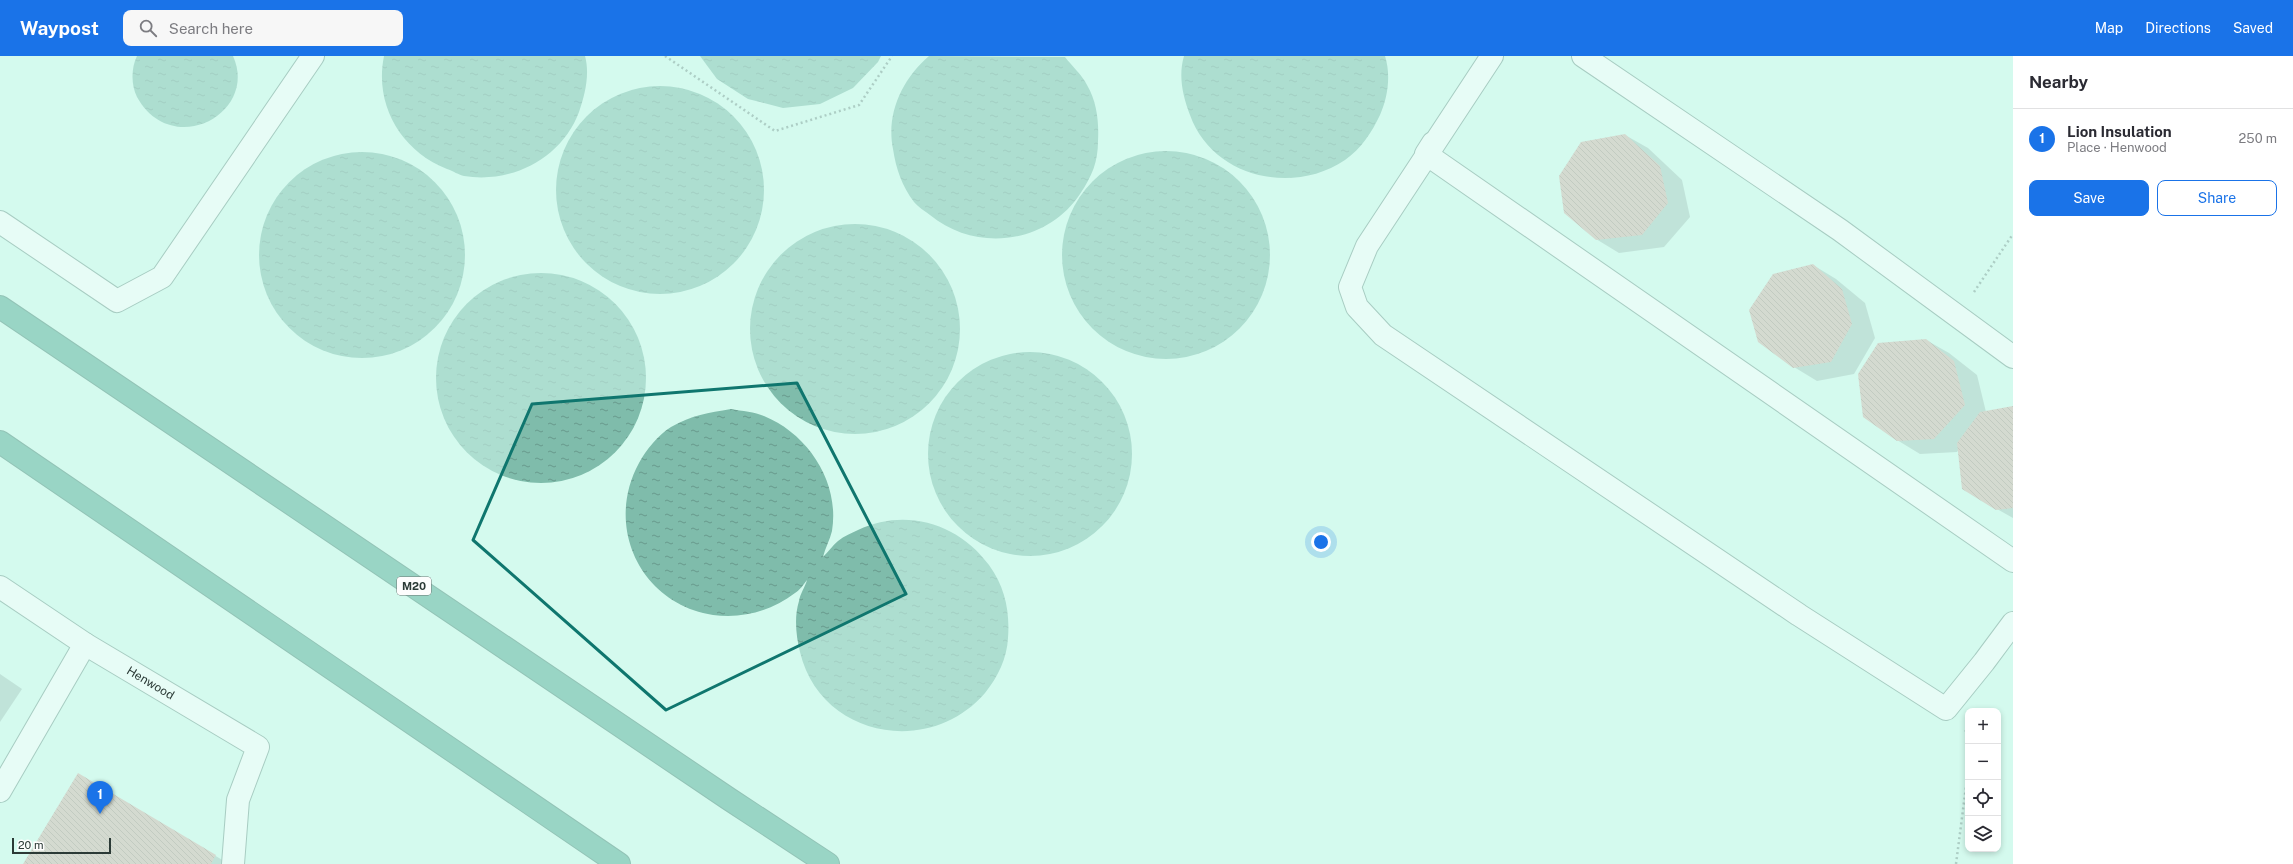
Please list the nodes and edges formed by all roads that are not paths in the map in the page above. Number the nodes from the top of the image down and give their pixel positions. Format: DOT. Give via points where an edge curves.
graph roads {
  1 [pos="313,56"];
  2 [pos="1583,56"];
  3 [pos="0,222"];
  4 [pos="0,307"];
  5 [pos="2013,357"];
  6 [pos="0,442"];
  7 [pos="2013,561"];
  8 [pos="0,588"];
  9 [pos="2013,623"];
  10 [pos="85,644"];
  11 [pos="0,791"];
  12 [pos="233,864"];
  13 [pos="619,864"];
  14 [pos="828,864"];
  1 -- 3 [label="street" via="162,278 117,301"];
  2 -- 5 [label="street" via="1840,230"];
  4 -- 14 [label="highway, M20"];
  6 -- 13 [label="highway"];
  7 -- 9 [label="street" via="1426,154 1367,246 1350,287 1357,307 1383,335 1799,614 1946,709"];
  8 -- 10 [label="street"];
  10 -- 11 [label="street"];
  10 -- 12 [label="street, Henwood" via="258,746 238,800"];
}
